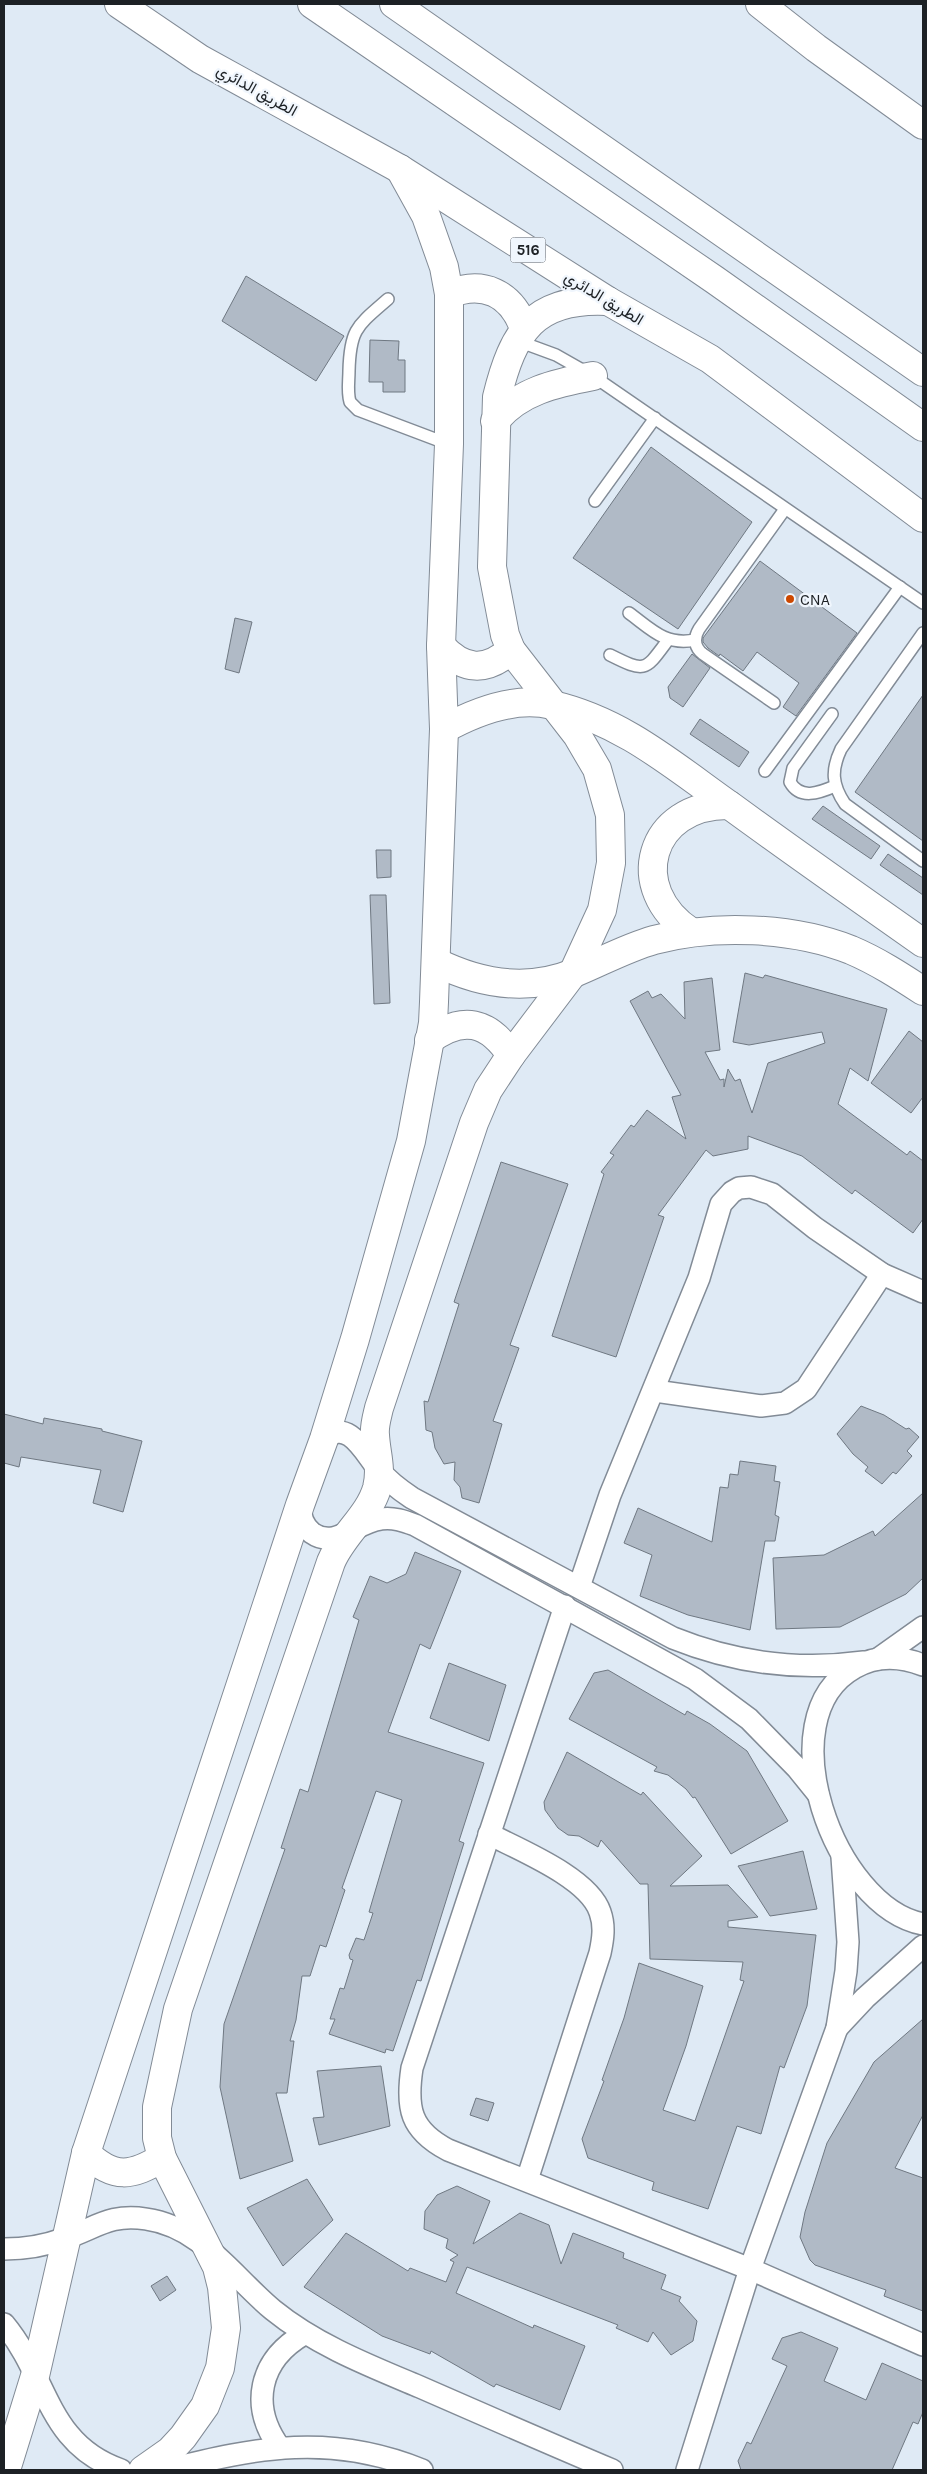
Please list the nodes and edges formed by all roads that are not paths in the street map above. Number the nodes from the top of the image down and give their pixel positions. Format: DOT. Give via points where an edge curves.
graph roads {
  1 [pos="119,4"];
  2 [pos="312,4"];
  3 [pos="394,4"];
  4 [pos="760,4"];
  5 [pos="923,124"];
  6 [pos="400,169"];
  7 [pos="448,294"];
  8 [pos="388,300"];
  9 [pos="608,301"];
  10 [pos="520,334"];
  11 [pos="923,372"];
  12 [pos="593,376"];
  13 [pos="655,418"];
  14 [pos="495,421"];
  15 [pos="923,427"];
  16 [pos="449,444"];
  17 [pos="595,501"];
  18 [pos="785,508"];
  19 [pos="923,518"];
  20 [pos="900,587"];
  21 [pos="923,603"];
  22 [pos="629,613"];
  23 [pos="923,634"];
  24 [pos="668,640"];
  25 [pos="695,640"];
  26 [pos="441,646"];
  27 [pos="511,650"];
  28 [pos="610,655"];
  29 [pos="774,703"];
  30 [pos="551,704"];
  31 [pos="832,714"];
  32 [pos="444,729"];
  33 [pos="765,770"];
  34 [pos="835,786"];
  35 [pos="729,805"];
  36 [pos="923,861"];
  37 [pos="690,932"];
  38 [pos="923,943"];
  39 [pos="436,962"];
  40 [pos="573,974"];
  41 [pos="923,991"];
  42 [pos="429,1040"];
  43 [pos="510,1056"];
  44 [pos="882,1274"];
  45 [pos="923,1292"];
  46 [pos="654,1391"];
  47 [pos="324,1439"];
  48 [pos="380,1471"];
  49 [pos="300,1505"];
  50 [pos="348,1532"];
  51 [pos="579,1587"];
  52 [pos="565,1606"];
  53 [pos="923,1627"];
  54 [pos="871,1660"];
  55 [pos="923,1665"];
  56 [pos="818,1794"];
  57 [pos="489,1834"];
  58 [pos="842,1857"];
  59 [pos="923,1924"];
  60 [pos="923,1946"];
  61 [pos="837,2028"];
  62 [pos="86,2153"];
  63 [pos="162,2158"];
  64 [pos="527,2180"];
  65 [pos="65,2239"];
  66 [pos="4,2249"];
  67 [pos="208,2249"];
  68 [pos="750,2269"];
  69 [pos="4,2324"];
  70 [pos="304,2334"];
  71 [pos="923,2344"];
  72 [pos="35,2376"];
  73 [pos="280,2448"];
  74 [pos="6,2470"];
  75 [pos="121,2470"];
  76 [pos="143,2470"];
  77 [pos="166,2470"];
  78 [pos="422,2470"];
  79 [pos="612,2470"];
  80 [pos="687,2470"];
  1 -- 6 [label="main road, الطريق الدائري / 516" via="200,59"];
  2 -- 15 [label="main road"];
  3 -- 11 [label="main road"];
  4 -- 5 [label="main road"];
  6 -- 7 [label="main road" via="430,224 444,267"];
  6 -- 9 [label="main road, الطريق الدائري / 516"];
  7 -- 10 [label="main road" via="472,287 495,292 514,306"];
  7 -- 16 [label="main road"];
  8 -- 16 [label="lane" via="360,323 353,336 350,402 358,410"];
  9 -- 10 [label="main road" via="563,305 549,311"];
  9 -- 19 [label="main road, الطريق الدائري / 516" via="710,359"];
  10 -- 12 [label="lane"];
  10 -- 14 [label="main road" via="503,373"];
  12 -- 13 [label="lane"];
  12 -- 14 [label="main road" via="554,384 524,396"];
  13 -- 17 [label="lane"];
  13 -- 18 [label="lane"];
  14 -- 27 [label="main road" via="492,566 505,636"];
  16 -- 26 [label="main road"];
  18 -- 20 [label="lane"];
  18 -- 25 [label="lane"];
  20 -- 21 [label="lane"];
  20 -- 33 [label="lane"];
  22 -- 24 [label="lane"];
  23 -- 34 [label="lane" via="841,749 834,763 832,778"];
  24 -- 25 [label="lane"];
  24 -- 28 [label="lane" via="645,666 634,667"];
  25 -- 29 [label="lane" via="699,651"];
  26 -- 27 [label="main road" via="452,658 467,665 484,666 499,661"];
  26 -- 32 [label="main road"];
  27 -- 30 [label="main road"];
  30 -- 32 [label="main road" via="506,705 463,718"];
  30 -- 35 [label="main road" via="633,737"];
  30 -- 40 [label="main road" via="582,743 597,769 610,815 612,839 602,910"];
  31 -- 34 [label="lane" via="793,768 790,782 793,788 806,794"];
  32 -- 39 [label="main road"];
  34 -- 36 [label="lane" via="845,804"];
  35 -- 37 [label="main road" via="695,809 680,818 658,844 653,860 656,894 664,910"];
  35 -- 38 [label="main road"];
  37 -- 40 [label="main road" via="632,947"];
  37 -- 41 [label="main road" via="732,930 803,936 850,950 895,972"];
  39 -- 40 [label="main road" via="457,973 503,984 550,981"];
  39 -- 42 [label="main road"];
  40 -- 43 [label="main road"];
  42 -- 43 [label="main road" via="445,1028 464,1024 484,1028 500,1039"];
  42 -- 47 [label="main road" via="408,1150"];
  43 -- 48 [label="main road" via="488,1090 474,1123 378,1408 375,1434"];
  44 -- 45 [label="street"];
  44 -- 46 [label="street" via="797,1398 779,1405 761,1406"];
  44 -- 46 [label="street" via="772,1194 751,1187 739,1188 721,1204 704,1264"];
  46 -- 51 [label="street" via="610,1495"];
  47 -- 48 [label="street" via="335,1433 348,1434 357,1440"];
  47 -- 49 [label="main road"];
  48 -- 50 [label="main road" via="373,1498"];
  48 -- 51 [label="street" via="412,1498"];
  49 -- 50 [label="street" via="303,1522 315,1535 332,1539"];
  49 -- 62 [label="main road"];
  50 -- 52 [label="street" via="380,1518 404,1521"];
  50 -- 63 [label="main road" via="331,1562 178,2009 156,2107 157,2138"];
  51 -- 54 [label="street" via="659,1631 718,1654 765,1664 795,1666"];
  52 -- 56 [label="street" via="723,1698 774,1742"];
  52 -- 57 [label="street"];
  53 -- 54 [label="street"];
  54 -- 55 [label="street" via="902,1659"];
  54 -- 56 [label="street" via="839,1678 822,1700 814,1747"];
  56 -- 58 [label="street" via="826,1823"];
  57 -- 64 [label="street" via="573,1878 589,1892 600,1911 604,1932"];
  57 -- 64 [label="street" via="412,2068 410,2110 418,2127 431,2141"];
  58 -- 59 [label="street" via="888,1907"];
  58 -- 61 [label="street" via="848,1942"];
  60 -- 61 [label="street"];
  61 -- 68 [label="street"];
  62 -- 63 [label="main road" via="105,2168 128,2173 140,2171"];
  62 -- 65 [label="main road"];
  63 -- 67 [label="main road"];
  64 -- 68 [label="street"];
  65 -- 66 [label="street" via="26,2248"];
  65 -- 67 [label="street" via="111,2220 146,2219 180,2229"];
  65 -- 72 [label="main road"];
  67 -- 70 [label="street" via="273,2310"];
  67 -- 76 [label="main road" via="217,2267 225,2308 226,2335 220,2368 195,2422 170,2450"];
  68 -- 71 [label="street"];
  68 -- 80 [label="street"];
  69 -- 72 [label="street" via="28,2357"];
  70 -- 73 [label="street" via="282,2349 267,2372 263,2385 266,2425"];
  70 -- 79 [label="street"];
  72 -- 74 [label="main road"];
  72 -- 75 [label="street" via="59,2425 77,2445 101,2463"];
  73 -- 77 [label="street" via="256,2450"];
  73 -- 78 [label="street" via="310,2446 361,2452"];
}
